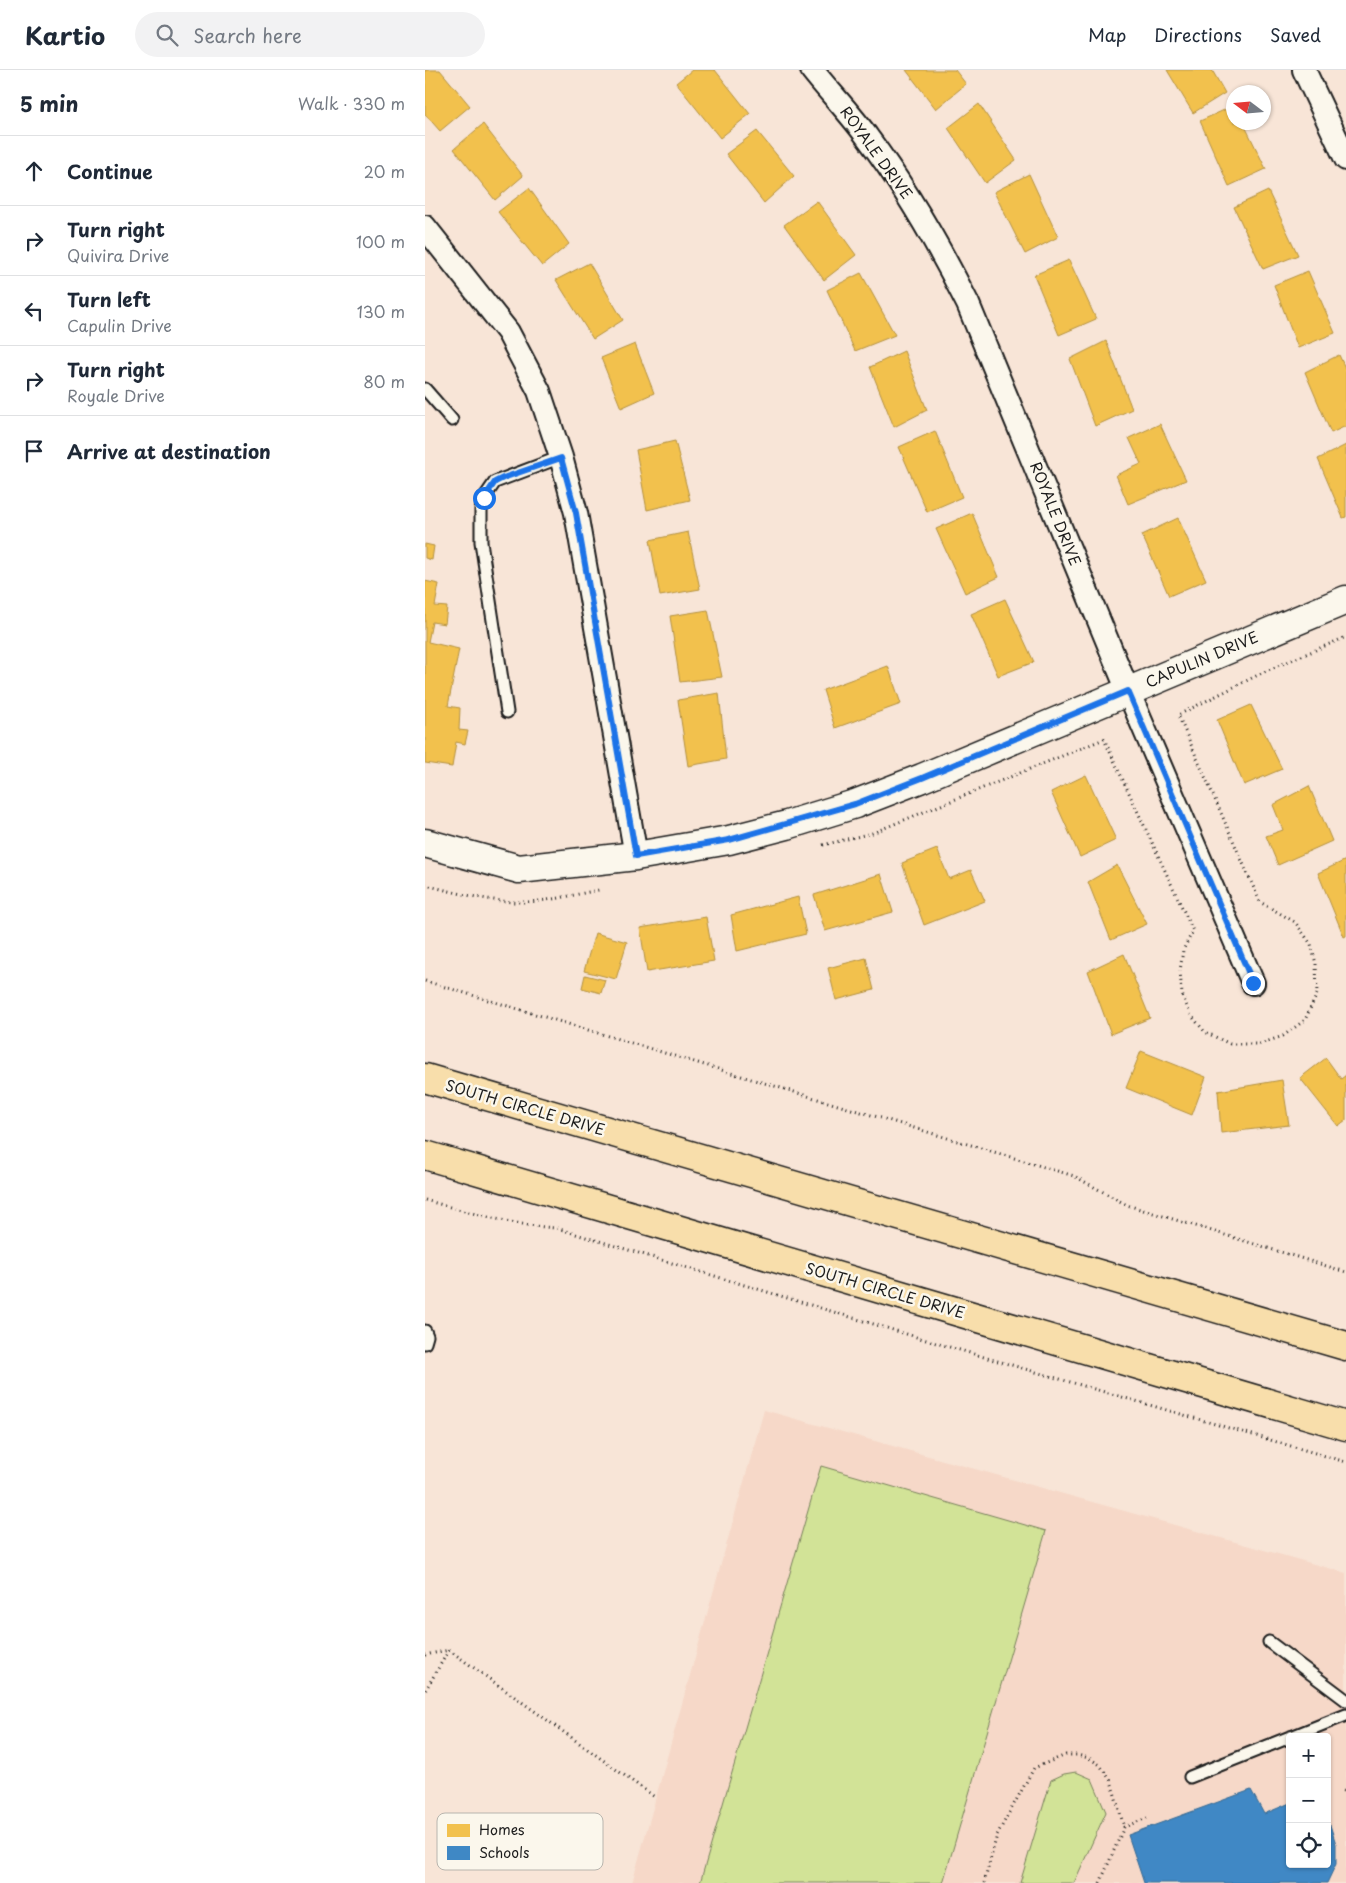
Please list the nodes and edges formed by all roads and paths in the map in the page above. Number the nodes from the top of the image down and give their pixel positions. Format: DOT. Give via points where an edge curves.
graph roads {
  1 [pos="812,70"];
  2 [pos="1304,70"];
  3 [pos="1346,159"];
  4 [pos="425,227"];
  5 [pos="425,389"];
  6 [pos="452,420"];
  7 [pos="561,458"];
  8 [pos="1346,600"];
  9 [pos="1346,637"];
  10 [pos="1128,691"];
  11 [pos="507,712"];
  12 [pos="425,843"];
  13 [pos="817,847"];
  14 [pos="636,856"];
  15 [pos="425,885"];
  16 [pos="607,889"];
  17 [pos="425,981"];
  18 [pos="1253,983"];
  19 [pos="425,1078"];
  20 [pos="425,1155"];
  21 [pos="425,1200"];
  22 [pos="1346,1272"];
  23 [pos="425,1331"];
  24 [pos="425,1343"];
  25 [pos="1346,1346"];
  26 [pos="1346,1426"];
  27 [pos="1346,1462"];
  28 [pos="1269,1642"];
  29 [pos="449,1650"];
  30 [pos="425,1654"];
  31 [pos="425,1691"];
  32 [pos="1346,1700"];
  33 [pos="1346,1715"];
  34 [pos="1301,1733"];
  35 [pos="1286,1739"];
  36 [pos="1189,1777"];
  37 [pos="656,1798"];
  38 [pos="1147,1818"];
  39 [pos="1124,1826"];
  40 [pos="983,1883"];
  41 [pos="1100,1883"];
  1 -- 10 [label="street, ROYALE DRIVE" via="868,137 907,194 953,273"];
  2 -- 3 [label="street"];
  4 -- 7 [label="street" via="508,332 539,391"];
  5 -- 6 [label="lane"];
  7 -- 11 [label="lane" via="495,482 481,509 481,542"];
  7 -- 14 [label="street" via="576,513"];
  8 -- 10 [label="street, CAPULIN DRIVE"];
  9 -- 13 [label="path" via="1179,715 1260,902 1295,922 1311,944 1316,964 1317,994 1305,1020 1283,1036 1260,1044 1230,1044 1205,1032 1190,1014 1180,971 1183,950 1193,931 1104,739 872,833"];
  10 -- 14 [label="street, CAPULIN DRIVE" via="855,804 729,840"];
  10 -- 18 [label="street, ROYALE DRIVE"];
  12 -- 14 [label="street, CAPULIN DRIVE" via="519,869"];
  15 -- 16 [label="path" via="516,902"];
  17 -- 22 [label="path" via="1074,1176 1127,1205"];
  19 -- 25 [label="main road, SOUTH CIRCLE DRIVE"];
  20 -- 26 [label="main road, SOUTH CIRCLE DRIVE"];
  21 -- 27 [label="path" via="492,1219 556,1228 955,1349"];
  23 -- 24 [label="lane"];
  28 -- 32 [label="lane"];
  29 -- 30 [label="path"];
  29 -- 31 [label="path"];
  29 -- 37 [label="path"];
  33 -- 34 [label="lane"];
  35 -- 36 [label="lane"];
  38 -- 39 [label="path"];
  39 -- 40 [label="path" via="1111,1780 1100,1765 1077,1755 1055,1759 1035,1768 997,1836"];
  39 -- 41 [label="path"];
}
